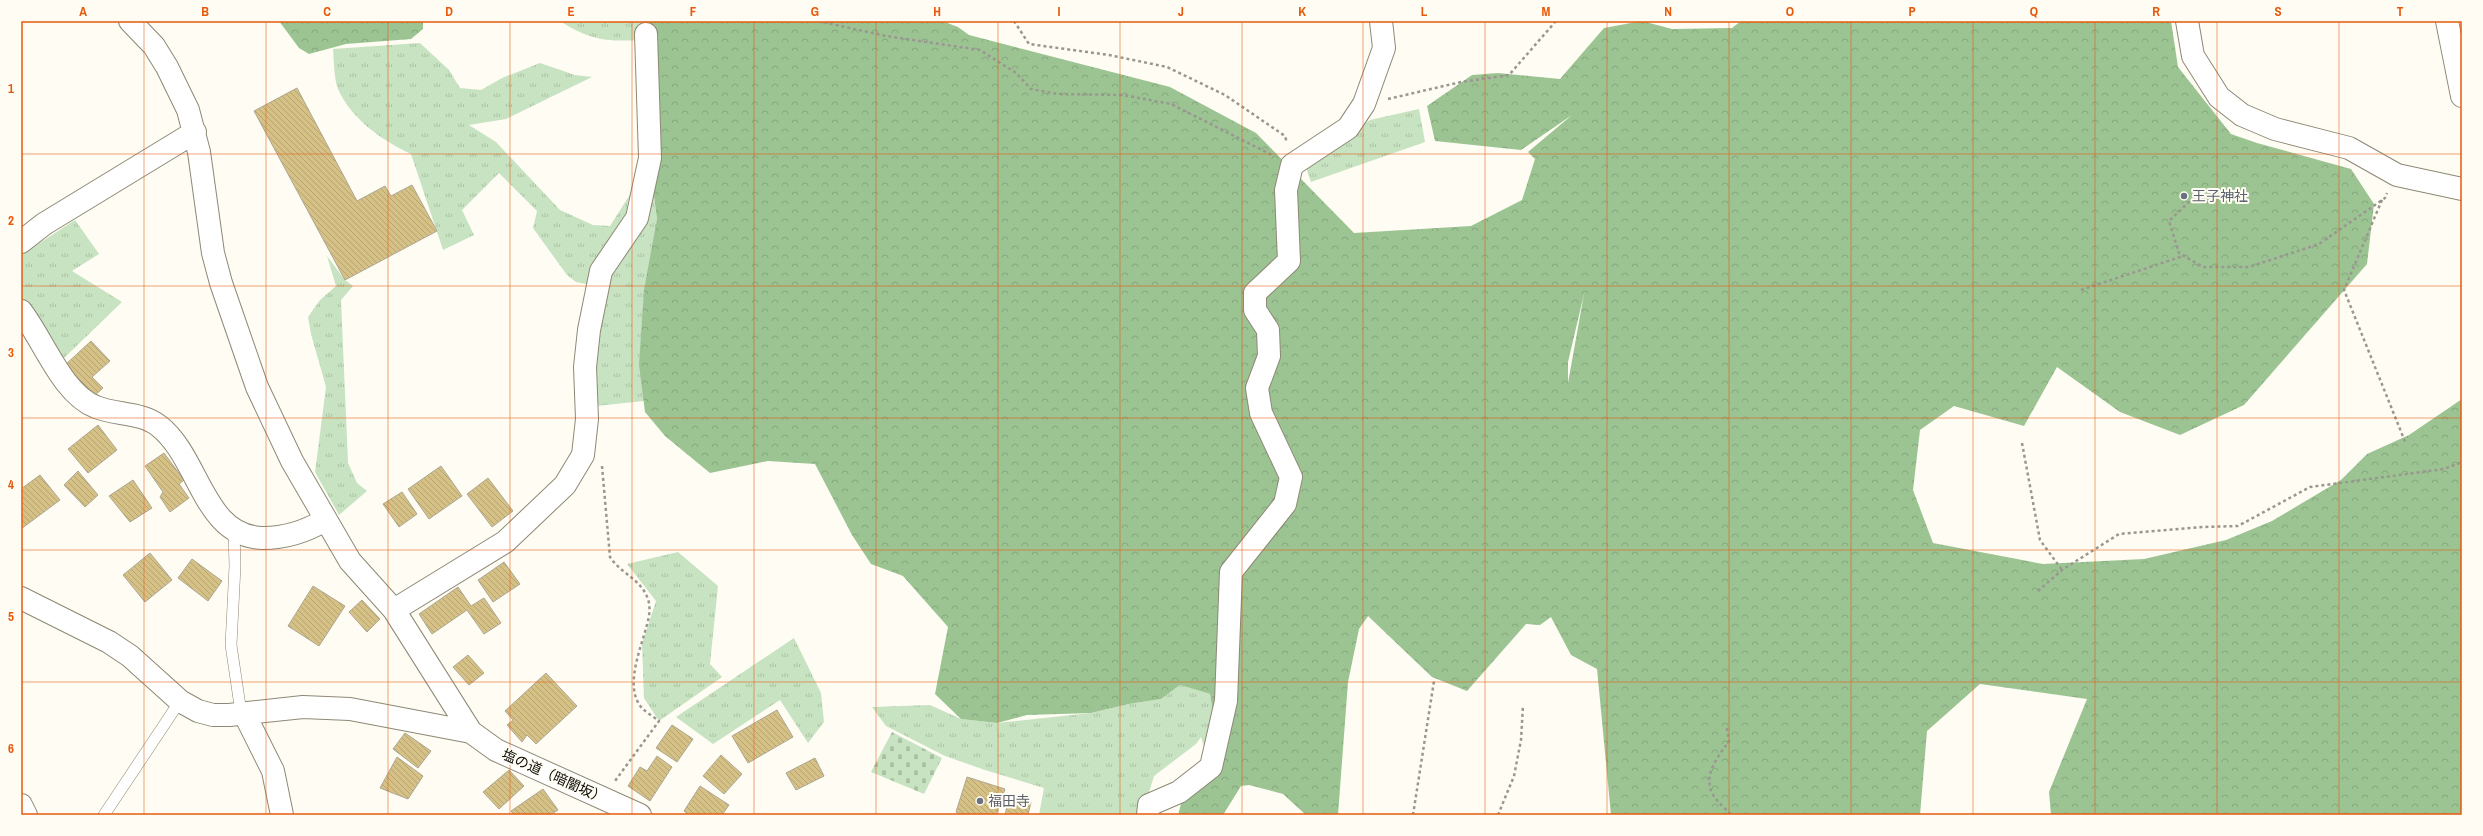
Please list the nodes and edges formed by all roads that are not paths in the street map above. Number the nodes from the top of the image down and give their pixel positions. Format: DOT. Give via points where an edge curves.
graph roads {
  1 [pos="130,21"];
  2 [pos="1381,21"];
  3 [pos="2187,21"];
  4 [pos="2447,21"];
  5 [pos="646,34"];
  6 [pos="2462,96"];
  7 [pos="195,132"];
  8 [pos="2462,189"];
  9 [pos="21,242"];
  10 [pos="21,311"];
  11 [pos="325,520"];
  12 [pos="234,532"];
  13 [pos="21,598"];
  14 [pos="394,610"];
  15 [pos="180,701"];
  16 [pos="244,713"];
  17 [pos="471,732"];
  18 [pos="21,805"];
  19 [pos="26,815"];
  20 [pos="104,815"];
  21 [pos="282,815"];
  22 [pos="640,815"];
  23 [pos="1148,815"];
  1 -- 7 [label="street" via="154,46 167,67 182,94"];
  2 -- 23 [label="street" via="1384,48 1364,104 1348,128 1292,165 1286,190 1289,261 1254,293 1255,310 1268,330 1269,356 1257,388 1261,413 1291,477 1285,504 1231,572 1226,701 1211,767 1179,792 1150,805"];
  3 -- 8 [label="street" via="2193,56 2219,98 2242,115 2275,129 2349,148 2397,175"];
  4 -- 6 [label="street"];
  5 -- 14 [label="street" via="650,158 637,218 601,271 586,359 587,419 583,455 565,485 505,542"];
  7 -- 9 [label="street" via="44,224"];
  7 -- 11 [label="street" via="213,253 221,283 257,387 292,461"];
  10 -- 12 [label="street" via="36,330 65,382 75,394 95,407 142,418 158,425 170,436 221,521"];
  11 -- 12 [label="street" via="307,531 280,538 257,538"];
  11 -- 14 [label="street" via="350,561"];
  12 -- 16 [label="lane" via="231,645 240,706"];
  13 -- 15 [label="street" via="109,642 130,656"];
  14 -- 17 [label="street"];
  15 -- 16 [label="street" via="198,711 214,715"];
  15 -- 20 [label="lane"];
  16 -- 17 [label="street" via="303,707 350,709"];
  16 -- 21 [label="street" via="273,771"];
  17 -- 22 [label="street, 塩の道（暗闇坂）" via="496,750"];
  18 -- 19 [label="street"];
}
